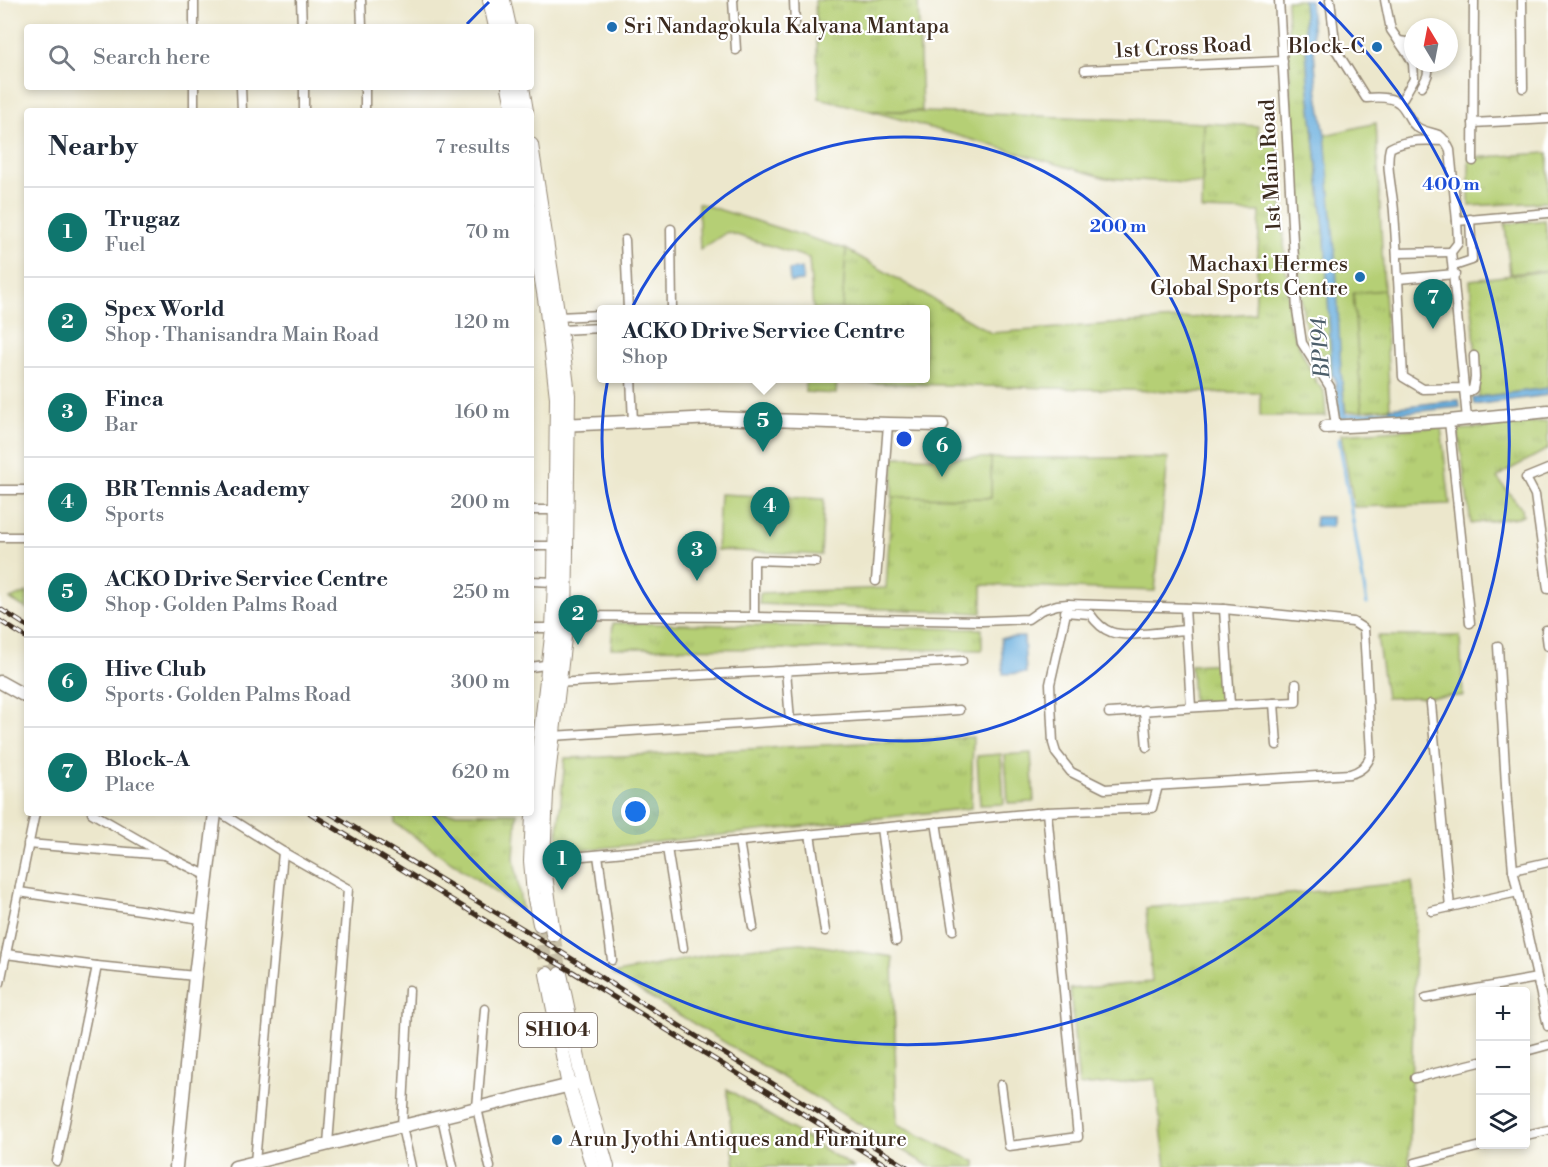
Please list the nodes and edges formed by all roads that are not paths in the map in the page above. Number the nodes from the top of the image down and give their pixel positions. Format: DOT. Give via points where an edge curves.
graph roads {
  1 [pos="194,0"];
  2 [pos="301,0"];
  3 [pos="361,0"];
  4 [pos="490,0"];
  5 [pos="503,0"];
  6 [pos="734,0"];
  7 [pos="794,0"];
  8 [pos="1280,0"];
  9 [pos="1330,0"];
  10 [pos="1385,0"];
  11 [pos="1474,0"];
  12 [pos="1522,0"];
  13 [pos="795,22"];
  14 [pos="194,24"];
  15 [pos="302,24"];
  16 [pos="362,24"];
  17 [pos="495,24"];
  18 [pos="508,24"];
  19 [pos="1399,41"];
  20 [pos="1404,42"];
  21 [pos="1404,49"];
  22 [pos="736,50"];
  23 [pos="1283,61"];
  24 [pos="1085,70"];
  25 [pos="1414,72"];
  26 [pos="1428,72"];
  27 [pos="1422,86"];
  28 [pos="1523,88"];
  29 [pos="194,90"];
  30 [pos="241,90"];
  31 [pos="304,90"];
  32 [pos="365,90"];
  33 [pos="510,90"];
  34 [pos="522,90"];
  35 [pos="1400,103"];
  36 [pos="194,108"];
  37 [pos="242,108"];
  38 [pos="304,108"];
  39 [pos="365,108"];
  40 [pos="513,108"];
  41 [pos="526,108"];
  42 [pos="1548,119"];
  43 [pos="1473,123"];
  44 [pos="1446,141"];
  45 [pos="1473,161"];
  46 [pos="534,164"];
  47 [pos="1548,213"];
  48 [pos="1470,219"];
  49 [pos="1457,221"];
  50 [pos="671,229"];
  51 [pos="534,231"];
  52 [pos="625,240"];
  53 [pos="1451,252"];
  54 [pos="1397,253"];
  55 [pos="1457,265"];
  56 [pos="1455,274"];
  57 [pos="1398,279"];
  58 [pos="628,305"];
  59 [pos="672,305"];
  60 [pos="597,316"];
  61 [pos="559,324"];
  62 [pos="597,328"];
  63 [pos="1474,356"];
  64 [pos="631,383"];
  65 [pos="1465,402"];
  66 [pos="1548,411"];
  67 [pos="1449,421"];
  68 [pos="633,422"];
  69 [pos="888,424"];
  70 [pos="562,425"];
  71 [pos="942,425"];
  72 [pos="1337,426"];
  73 [pos="1548,472"];
  74 [pos="0,490"];
  75 [pos="24,490"];
  76 [pos="534,510"];
  77 [pos="556,510"];
  78 [pos="0,537"];
  79 [pos="24,537"];
  80 [pos="534,546"];
  81 [pos="555,546"];
  82 [pos="816,562"];
  83 [pos="534,581"];
  84 [pos="876,581"];
  85 [pos="555,582"];
  86 [pos="1548,589"];
  87 [pos="1067,608"];
  88 [pos="1185,608"];
  89 [pos="1224,609"];
  90 [pos="754,617"];
  91 [pos="559,622"];
  92 [pos="1470,623"];
  93 [pos="534,627"];
  94 [pos="1186,630"];
  95 [pos="1547,630"];
  96 [pos="1498,646"];
  97 [pos="1548,646"];
  98 [pos="962,660"];
  99 [pos="555,664"];
  100 [pos="534,667"];
  101 [pos="786,670"];
  102 [pos="0,682"];
  103 [pos="553,683"];
  104 [pos="1296,684"];
  105 [pos="24,695"];
  106 [pos="1274,703"];
  107 [pos="1431,704"];
  108 [pos="1230,705"];
  109 [pos="1191,707"];
  110 [pos="959,710"];
  111 [pos="1144,710"];
  112 [pos="1109,712"];
  113 [pos="790,721"];
  114 [pos="552,736"];
  115 [pos="1277,745"];
  116 [pos="535,747"];
  117 [pos="1147,747"];
  118 [pos="1158,786"];
  119 [pos="1047,812"];
  120 [pos="34,816"];
  121 [pos="97,816"];
  122 [pos="215,816"];
  123 [pos="226,816"];
  124 [pos="936,822"];
  125 [pos="881,828"];
  126 [pos="810,834"];
  127 [pos="739,841"];
  128 [pos="28,844"];
  129 [pos="667,848"];
  130 [pos="283,852"];
  131 [pos="165,855"];
  132 [pos="598,855"];
  133 [pos="537,861"];
  134 [pos="1548,862"];
  135 [pos="1513,870"];
  136 [pos="206,875"];
  137 [pos="19,892"];
  138 [pos="1518,892"];
  139 [pos="1450,907"];
  140 [pos="1432,911"];
  141 [pos="201,919"];
  142 [pos="540,924"];
  143 [pos="753,927"];
  144 [pos="953,930"];
  145 [pos="825,931"];
  146 [pos="553,934"];
  147 [pos="896,941"];
  148 [pos="683,948"];
  149 [pos="6,954"];
  150 [pos="612,960"];
  151 [pos="97,966"];
  152 [pos="195,976"];
  153 [pos="1537,978"];
  154 [pos="0,983"];
  155 [pos="409,990"];
  156 [pos="1426,998"];
  157 [pos="485,1010"];
  158 [pos="1548,1026"];
  159 [pos="1548,1045"];
  160 [pos="1530,1050"];
  161 [pos="1476,1063"];
  162 [pos="1415,1078"];
  163 [pos="583,1082"];
  164 [pos="1001,1085"];
  165 [pos="569,1086"];
  166 [pos="477,1108"];
  167 [pos="442,1117"];
  168 [pos="402,1127"];
  169 [pos="1548,1130"];
  170 [pos="1530,1134"];
  171 [pos="328,1144"];
  172 [pos="1476,1147"];
  173 [pos="57,1161"];
  174 [pos="255,1162"];
  175 [pos="1415,1163"];
  176 [pos="176,1167"];
  177 [pos="235,1167"];
  178 [pos="411,1167"];
  179 [pos="453,1167"];
  180 [pos="490,1167"];
  181 [pos="593,1167"];
  182 [pos="607,1167"];
  1 -- 14 [label="street"];
  2 -- 15 [label="street"];
  3 -- 16 [label="street"];
  4 -- 17 [label="main road"];
  5 -- 18 [label="main road"];
  6 -- 22 [label="street"];
  7 -- 13 [label="street"];
  8 -- 23 [label="street, 1st Main Road"];
  9 -- 35 [label="street" via="1336,50 1366,98 1380,97"];
  10 -- 19 [label="street" via="1391,30"];
  11 -- 43 [label="street"];
  12 -- 28 [label="street"];
  19 -- 20 [label="street"];
  19 -- 21 [label="street"];
  23 -- 24 [label="street, 1st Cross Road"];
  23 -- 72 [label="street, 1st Main Road" via="1297,310 1302,343 1330,387"];
  25 -- 35 [label="street" via="1414,79"];
  26 -- 27 [label="street"];
  29 -- 36 [label="street"];
  30 -- 37 [label="street"];
  31 -- 38 [label="street"];
  32 -- 39 [label="street"];
  33 -- 40 [label="main road"];
  34 -- 41 [label="main road"];
  35 -- 44 [label="street" via="1419,129 1438,133"];
  42 -- 43 [label="street"];
  43 -- 45 [label="street"];
  44 -- 49 [label="street"];
  44 -- 54 [label="street" via="1412,141 1390,148"];
  46 -- 61 [label="main road"];
  47 -- 48 [label="street"];
  48 -- 49 [label="street"];
  48 -- 55 [label="street" via="1472,260"];
  49 -- 53 [label="street" via="1458,243"];
  50 -- 59 [label="street"];
  51 -- 70 [label="main road"];
  52 -- 58 [label="street"];
  53 -- 54 [label="street"];
  53 -- 56 [label="street"];
  54 -- 57 [label="street"];
  56 -- 57 [label="street"];
  56 -- 65 [label="street"];
  57 -- 65 [label="street" via="1403,378 1423,389"];
  60 -- 61 [label="street"];
  61 -- 62 [label="street"];
  61 -- 70 [label="main road" via="568,395"];
  63 -- 65 [label="street" via="1473,389"];
  64 -- 68 [label="street"];
  65 -- 66 [label="street"];
  65 -- 67 [label="street"];
  67 -- 72 [label="street"];
  67 -- 92 [label="street"];
  68 -- 69 [label="street" via="715,418"];
  68 -- 70 [label="street"];
  69 -- 71 [label="street"];
  69 -- 84 [label="street"];
  70 -- 77 [label="main road"];
  70 -- 91 [label="main road"];
  73 -- 86 [label="street" via="1526,478 1535,495"];
  74 -- 75 [label="street"];
  76 -- 77 [label="street"];
  77 -- 81 [label="main road"];
  78 -- 79 [label="street"];
  80 -- 81 [label="street"];
  81 -- 85 [label="main road"];
  82 -- 90 [label="street" via="754,560"];
  83 -- 85 [label="street"];
  85 -- 91 [label="main road"];
  87 -- 88 [label="street"];
  87 -- 90 [label="street" via="1057,605 1028,619 982,621"];
  87 -- 94 [label="street" via="1090,614 1110,632 1123,635"];
  87 -- 118 [label="street" via="1050,684 1056,753 1071,772 1105,789"];
  88 -- 89 [label="street"];
  88 -- 94 [label="street"];
  89 -- 108 [label="street"];
  89 -- 118 [label="street" via="1353,622 1364,629 1370,758 1360,770 1350,774"];
  90 -- 91 [label="street"];
  91 -- 93 [label="street"];
  91 -- 99 [label="main road"];
  94 -- 109 [label="street"];
  95 -- 97 [label="street"];
  96 -- 135 [label="street"];
  98 -- 101 [label="street"];
  99 -- 100 [label="street"];
  99 -- 103 [label="main road"];
  101 -- 103 [label="street"];
  101 -- 113 [label="street"];
  102 -- 105 [label="street"];
  103 -- 114 [label="main road"];
  103 -- 116 [label="main road"];
  104 -- 106 [label="street" via="1296,702"];
  106 -- 108 [label="street"];
  106 -- 115 [label="street"];
  107 -- 139 [label="street"];
  108 -- 109 [label="street"];
  109 -- 111 [label="street"];
  110 -- 113 [label="street"];
  111 -- 112 [label="street"];
  111 -- 117 [label="street"];
  113 -- 114 [label="street"];
  114 -- 133 [label="main road"];
  116 -- 133 [label="main road"];
  118 -- 119 [label="street" via="1152,808"];
  119 -- 124 [label="street"];
  119 -- 164 [label="street" via="1078,1137 1008,1146"];
  120 -- 128 [label="street"];
  121 -- 131 [label="street"];
  122 -- 136 [label="street"];
  123 -- 130 [label="street"];
  124 -- 125 [label="street"];
  124 -- 144 [label="street"];
  125 -- 126 [label="street"];
  125 -- 147 [label="street"];
  126 -- 127 [label="street"];
  126 -- 145 [label="street"];
  127 -- 129 [label="street"];
  127 -- 143 [label="street"];
  128 -- 131 [label="street"];
  128 -- 137 [label="street"];
  129 -- 132 [label="street"];
  129 -- 148 [label="street"];
  130 -- 171 [label="street" via="348,890"];
  130 -- 174 [label="street"];
  131 -- 136 [label="street"];
  132 -- 133 [label="street"];
  132 -- 150 [label="street"];
  133 -- 142 [label="main road" via="534,894"];
  133 -- 146 [label="main road"];
  134 -- 135 [label="street"];
  135 -- 138 [label="street"];
  136 -- 141 [label="street"];
  137 -- 141 [label="street"];
  137 -- 149 [label="street"];
  138 -- 139 [label="street"];
  138 -- 153 [label="street"];
  139 -- 140 [label="street"];
  141 -- 152 [label="street"];
  149 -- 151 [label="street"];
  149 -- 154 [label="street"];
  151 -- 152 [label="street"];
  151 -- 173 [label="street"];
  152 -- 176 [label="street"];
  153 -- 156 [label="street"];
  153 -- 158 [label="street"];
  155 -- 168 [label="street"];
  157 -- 166 [label="street"];
  159 -- 160 [label="street"];
  161 -- 162 [label="street"];
  163 -- 165 [label="street"];
  163 -- 165 [label="main road, SH104" via="554,974"];
  163 -- 182 [label="main road, SH104"];
  165 -- 166 [label="street"];
  165 -- 181 [label="main road, SH104"];
  166 -- 167 [label="street"];
  166 -- 180 [label="street"];
  167 -- 168 [label="street"];
  167 -- 179 [label="street"];
  168 -- 171 [label="street"];
  168 -- 178 [label="street"];
  169 -- 170 [label="street"];
  171 -- 174 [label="street"];
  172 -- 175 [label="street"];
  174 -- 177 [label="street"];
}
